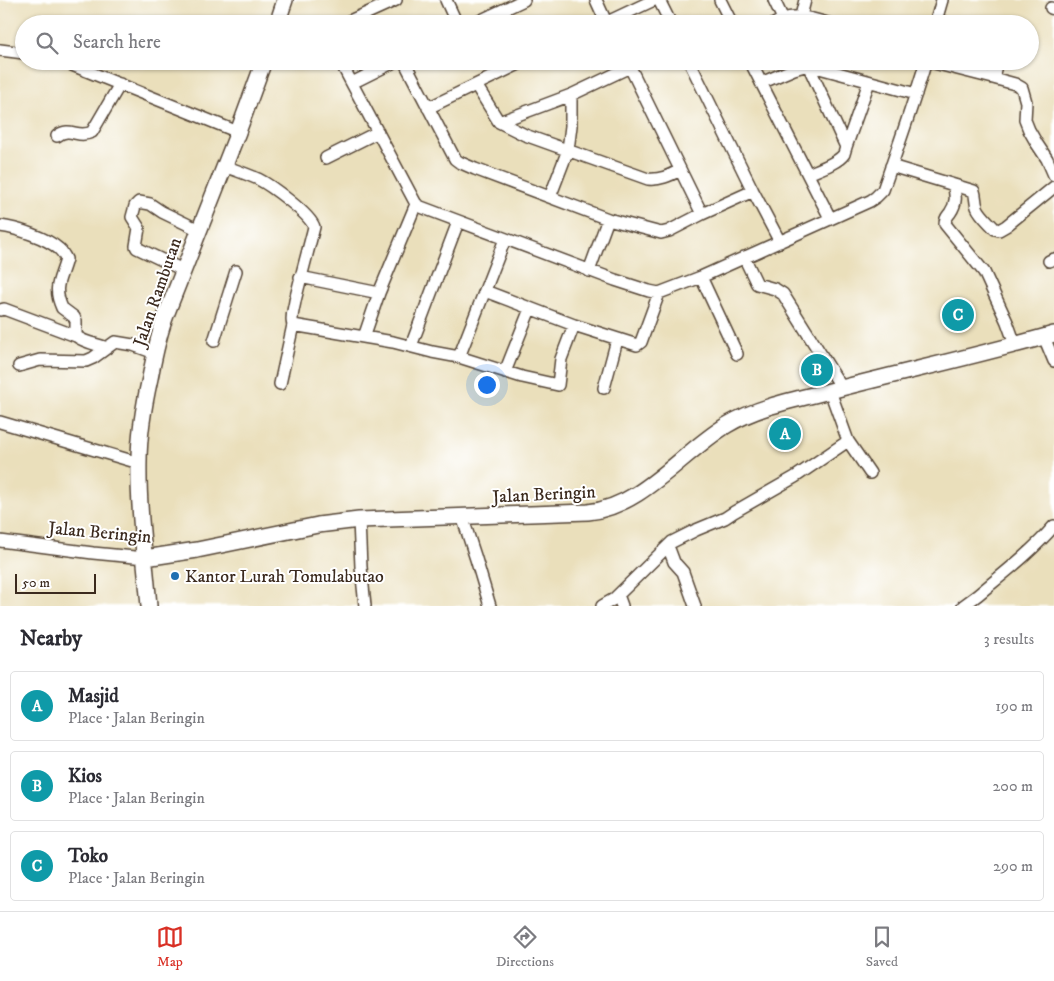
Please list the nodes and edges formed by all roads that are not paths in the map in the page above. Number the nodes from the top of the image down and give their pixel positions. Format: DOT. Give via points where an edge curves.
graph roads {
  1 [pos="286,0"];
  2 [pos="396,0"];
  3 [pos="446,0"];
  4 [pos="524,0"];
  5 [pos="596,0"];
  6 [pos="654,0"];
  7 [pos="660,0"];
  8 [pos="720,0"];
  9 [pos="774,0"];
  10 [pos="805,0"];
  11 [pos="942,0"];
  12 [pos="280,15"];
  13 [pos="363,15"];
  14 [pos="453,15"];
  15 [pos="492,15"];
  16 [pos="603,15"];
  17 [pos="623,15"];
  18 [pos="667,15"];
  19 [pos="728,15"];
  20 [pos="777,15"];
  21 [pos="801,15"];
  22 [pos="938,15"];
  23 [pos="0,50"];
  24 [pos="15,52"];
  25 [pos="85,70"];
  26 [pos="261,70"];
  27 [pos="345,70"];
  28 [pos="378,70"];
  29 [pos="409,70"];
  30 [pos="507,70"];
  31 [pos="618,70"];
  32 [pos="632,70"];
  33 [pos="695,70"];
  34 [pos="754,70"];
  35 [pos="790,70"];
  36 [pos="810,70"];
  37 [pos="826,70"];
  38 [pos="923,70"];
  39 [pos="961,70"];
  40 [pos="995,70"];
  41 [pos="993,78"];
  42 [pos="870,82"];
  43 [pos="352,83"];
  44 [pos="761,83"];
  45 [pos="120,84"];
  46 [pos="476,85"];
  47 [pos="916,94"];
  48 [pos="571,96"];
  49 [pos="428,108"];
  50 [pos="499,122"];
  51 [pos="238,132"];
  52 [pos="378,132"];
  53 [pos="57,136"];
  54 [pos="846,147"];
  55 [pos="568,150"];
  56 [pos="326,158"];
  57 [pos="224,166"];
  58 [pos="891,166"];
  59 [pos="680,170"];
  60 [pos="808,174"];
  61 [pos="1054,175"];
  62 [pos="952,185"];
  63 [pos="1054,187"];
  64 [pos="753,191"];
  65 [pos="550,198"];
  66 [pos="416,204"];
  67 [pos="702,214"];
  68 [pos="830,218"];
  69 [pos="608,219"];
  70 [pos="458,222"];
  71 [pos="0,226"];
  72 [pos="199,230"];
  73 [pos="506,239"];
  74 [pos="780,242"];
  75 [pos="744,257"];
  76 [pos="184,270"];
  77 [pos="589,270"];
  78 [pos="236,271"];
  79 [pos="701,276"];
  80 [pos="300,277"];
  81 [pos="485,291"];
  82 [pos="379,293"];
  83 [pos="659,293"];
  84 [pos="530,309"];
  85 [pos="0,310"];
  86 [pos="292,325"];
  87 [pos="574,325"];
  88 [pos="76,336"];
  89 [pos="1049,336"];
  90 [pos="364,337"];
  91 [pos="618,340"];
  92 [pos="214,341"];
  93 [pos="1015,344"];
  94 [pos="411,346"];
  95 [pos="107,348"];
  96 [pos="155,353"];
  97 [pos="737,354"];
  98 [pos="459,357"];
  99 [pos="1054,361"];
  100 [pos="19,366"];
  101 [pos="505,372"];
  102 [pos="280,384"];
  103 [pos="604,388"];
  104 [pos="836,390"];
  105 [pos="0,422"];
  106 [pos="848,441"];
  107 [pos="139,463"];
  108 [pos="870,473"];
  109 [pos="462,516"];
  110 [pos="359,520"];
  111 [pos="1054,526"];
  112 [pos="0,541"];
  113 [pos="668,546"];
  114 [pos="145,558"];
  115 [pos="618,594"];
  116 [pos="150,606"];
  117 [pos="364,606"];
  118 [pos="490,606"];
  119 [pos="602,606"];
  120 [pos="622,606"];
  121 [pos="695,606"];
  122 [pos="963,606"];
  1 -- 12 [label="street"];
  2 -- 13 [label="street"];
  3 -- 14 [label="street"];
  4 -- 15 [label="street"];
  5 -- 16 [label="street"];
  6 -- 17 [label="street"];
  7 -- 18 [label="street"];
  8 -- 19 [label="street"];
  9 -- 20 [label="street"];
  10 -- 21 [label="street"];
  11 -- 22 [label="street"];
  23 -- 24 [label="street"];
  25 -- 45 [label="street"];
  26 -- 51 [label="street, Jalan Rambutan"];
  27 -- 43 [label="street"];
  28 -- 43 [label="street"];
  29 -- 49 [label="street"];
  30 -- 46 [label="street"];
  31 -- 48 [label="street"];
  32 -- 59 [label="street"];
  33 -- 64 [label="street"];
  34 -- 44 [label="street"];
  35 -- 44 [label="street"];
  36 -- 54 [label="street"];
  37 -- 42 [label="street"];
  38 -- 47 [label="street"];
  39 -- 41 [label="street"];
  40 -- 41 [label="street"];
  41 -- 61 [label="street" via="1022,88 1026,102 1025,120"];
  42 -- 47 [label="street"];
  42 -- 54 [label="street"];
  43 -- 52 [label="street"];
  44 -- 60 [label="street"];
  45 -- 51 [label="street"];
  45 -- 53 [label="street" via="92,132 83,135 68,131"];
  46 -- 49 [label="street"];
  46 -- 50 [label="street"];
  47 -- 58 [label="street"];
  48 -- 50 [label="street"];
  48 -- 55 [label="street"];
  49 -- 65 [label="street" via="459,162"];
  50 -- 55 [label="street"];
  51 -- 57 [label="street, Jalan Rambutan"];
  52 -- 56 [label="street"];
  52 -- 66 [label="street"];
  54 -- 60 [label="street" via="843,156"];
  55 -- 59 [label="street" via="648,179 656,180"];
  55 -- 65 [label="street"];
  57 -- 72 [label="street, Jalan Rambutan"];
  57 -- 80 [label="street" via="278,191 312,221 314,227"];
  58 -- 62 [label="street"];
  58 -- 68 [label="street" via="883,190 876,197"];
  59 -- 67 [label="street"];
  60 -- 68 [label="street"];
  62 -- 63 [label="street" via="974,191 978,210 999,230"];
  62 -- 93 [label="street" via="956,201 945,224 984,272"];
  64 -- 67 [label="street"];
  64 -- 74 [label="street"];
  65 -- 69 [label="street"];
  66 -- 70 [label="street"];
  66 -- 82 [label="street"];
  67 -- 69 [label="street" via="661,233"];
  68 -- 74 [label="street"];
  69 -- 77 [label="street"];
  70 -- 73 [label="street"];
  70 -- 94 [label="street"];
  71 -- 88 [label="street" via="26,232 62,252 66,259 57,290 62,308 76,321"];
  72 -- 76 [label="street, Jalan Rambutan"];
  72 -- 76 [label="street" via="146,203 140,202 135,206 132,217 139,228 137,248"];
  73 -- 77 [label="street"];
  73 -- 81 [label="street"];
  74 -- 75 [label="street"];
  75 -- 79 [label="street"];
  75 -- 104 [label="street" via="757,284 783,294"];
  76 -- 96 [label="street, Jalan Rambutan"];
  77 -- 83 [label="street"];
  78 -- 92 [label="street"];
  79 -- 83 [label="street"];
  79 -- 97 [label="street"];
  80 -- 82 [label="street"];
  80 -- 86 [label="street"];
  81 -- 84 [label="street"];
  81 -- 98 [label="street"];
  82 -- 90 [label="street"];
  83 -- 91 [label="street" via="641,342 637,345"];
  84 -- 87 [label="street"];
  84 -- 101 [label="street"];
  85 -- 88 [label="street"];
  86 -- 90 [label="street"];
  86 -- 102 [label="street"];
  87 -- 91 [label="street"];
  87 -- 101 [label="street" via="561,359 558,385"];
  88 -- 95 [label="street"];
  89 -- 93 [label="street, Jalan Beringin"];
  89 -- 99 [label="street"];
  90 -- 94 [label="street"];
  91 -- 103 [label="street"];
  93 -- 104 [label="street, Jalan Beringin"];
  94 -- 98 [label="street"];
  95 -- 96 [label="street" via="115,342 125,343"];
  95 -- 100 [label="street" via="86,361 40,360"];
  96 -- 107 [label="street, Jalan Rambutan" via="139,445"];
  98 -- 101 [label="street"];
  104 -- 106 [label="street"];
  104 -- 109 [label="street, Jalan Beringin" via="740,417 652,483 605,510"];
  105 -- 107 [label="street"];
  106 -- 108 [label="street"];
  106 -- 113 [label="street" via="774,490"];
  107 -- 114 [label="street, Jalan Rambutan"];
  109 -- 110 [label="street, Jalan Beringin"];
  109 -- 118 [label="street"];
  110 -- 114 [label="street, Jalan Beringin"];
  110 -- 117 [label="street"];
  111 -- 122 [label="street" via="1006,572"];
  112 -- 114 [label="street, Jalan Beringin"];
  113 -- 115 [label="street"];
  113 -- 121 [label="street" via="674,562 684,572"];
  114 -- 116 [label="street, Jalan Rambutan"];
  115 -- 119 [label="street"];
  115 -- 120 [label="street"];
}
